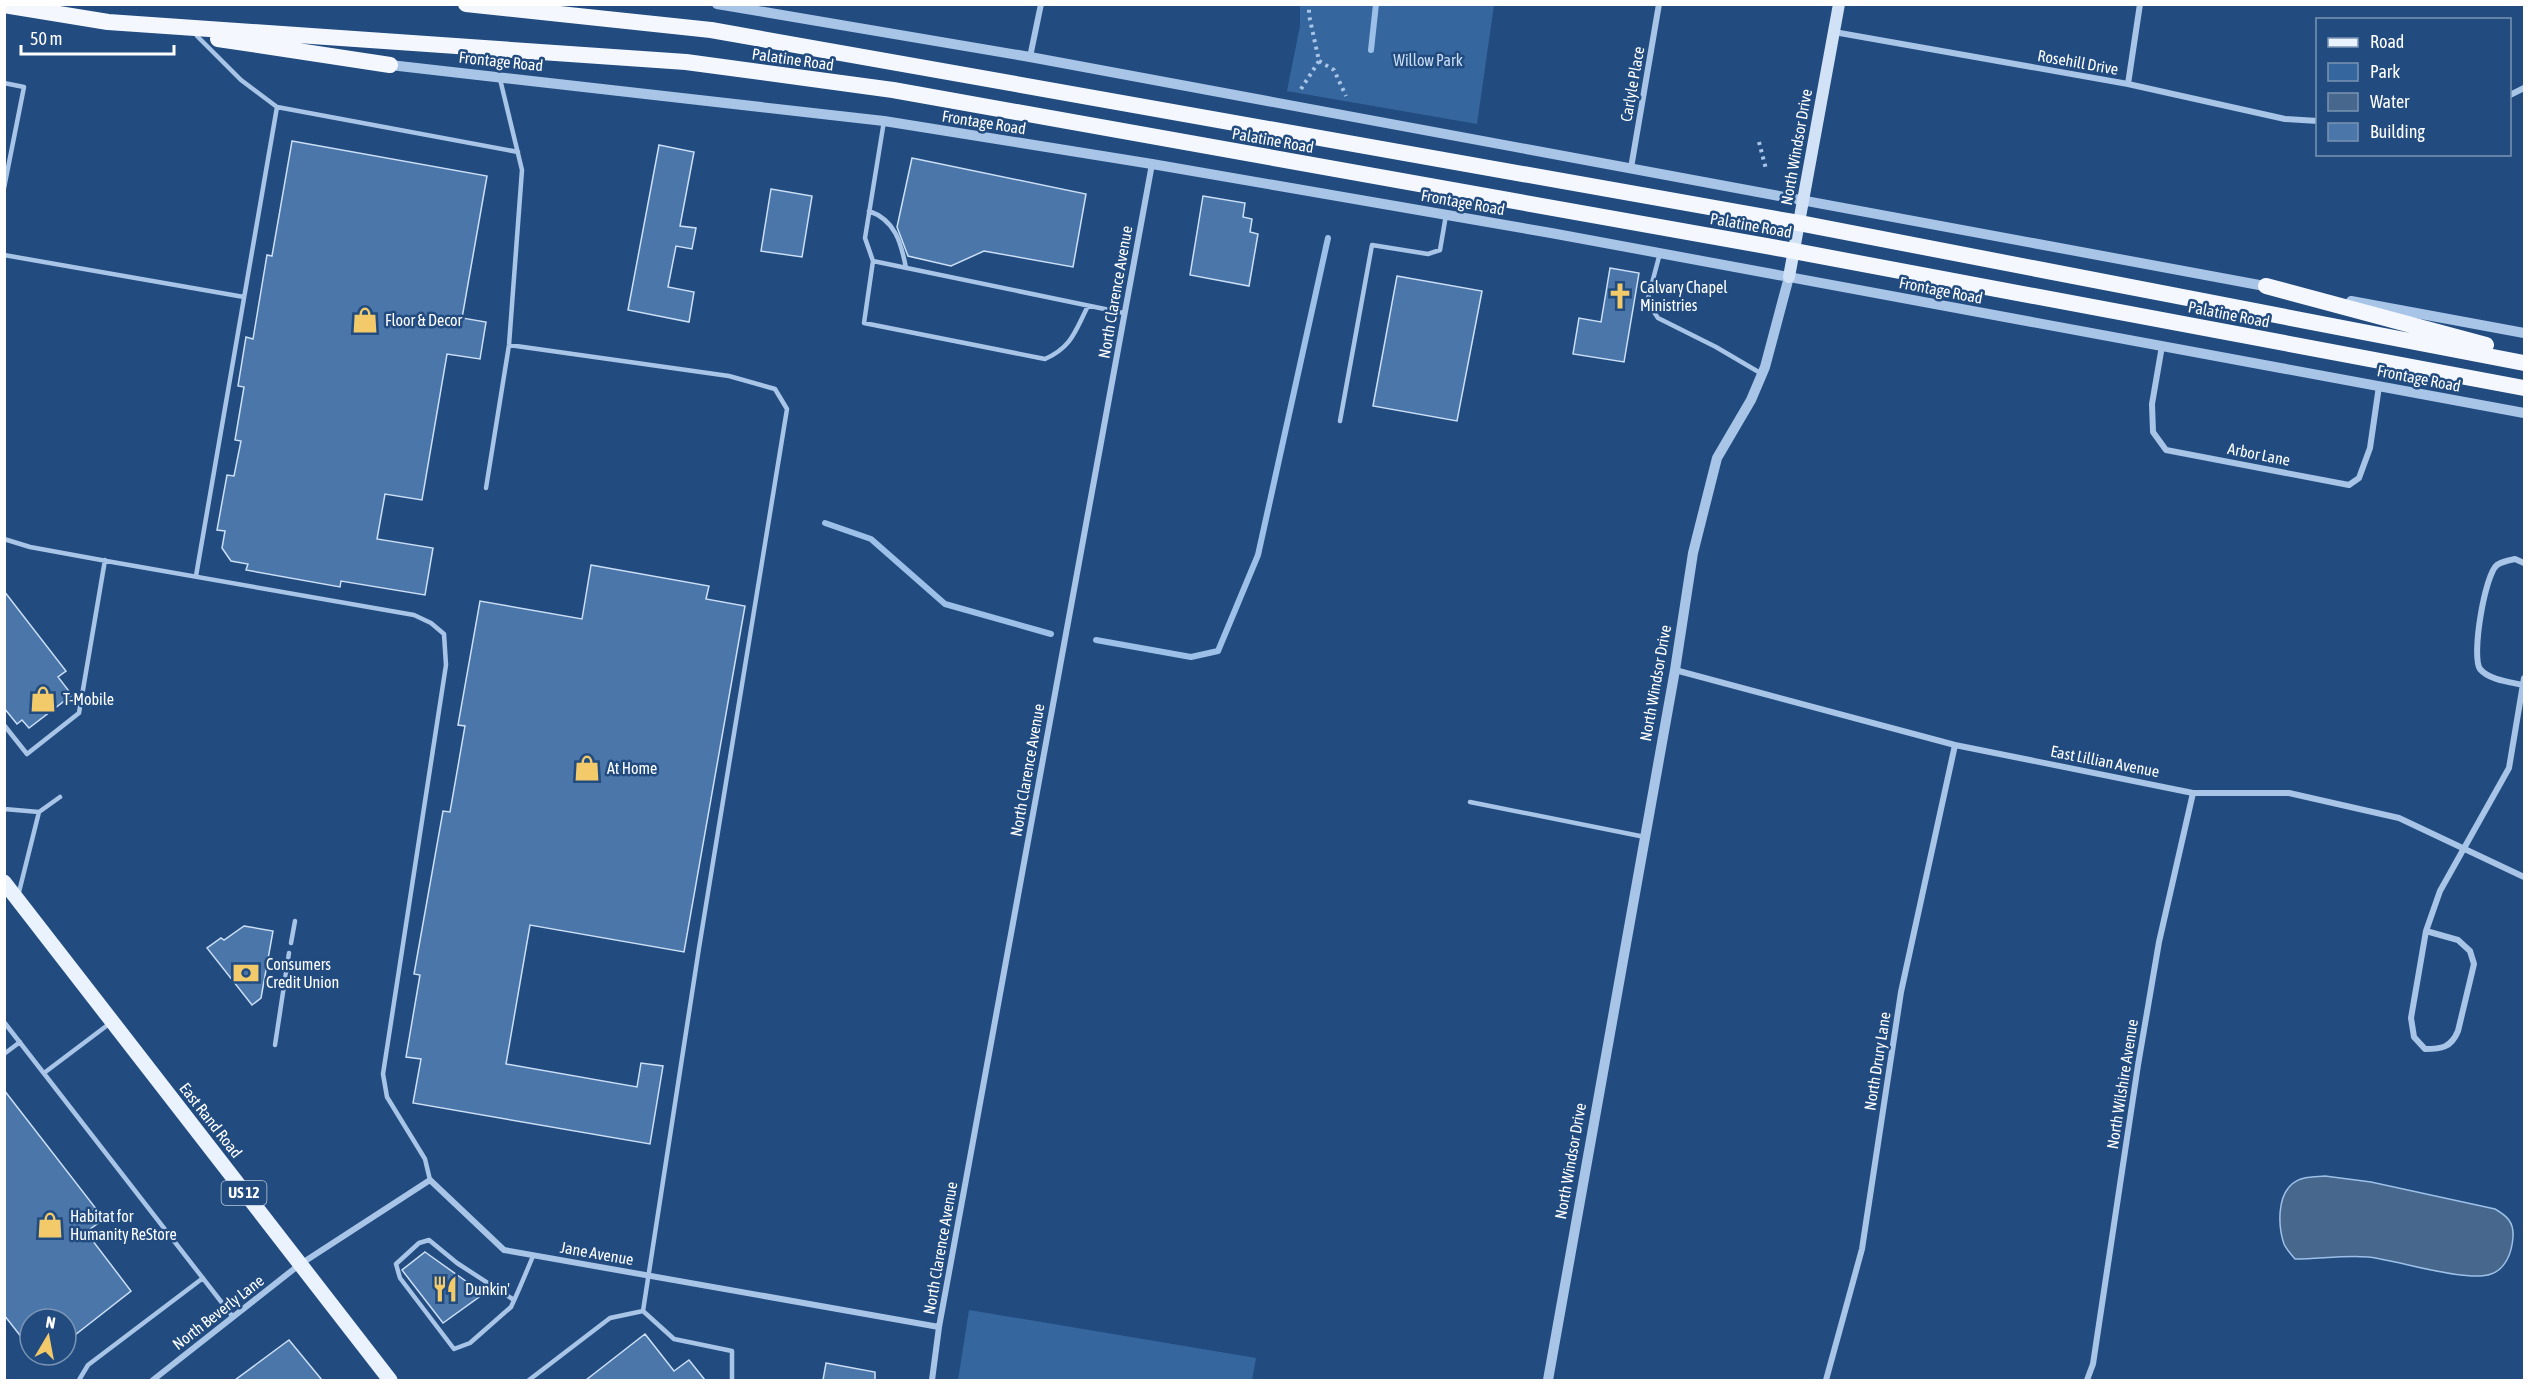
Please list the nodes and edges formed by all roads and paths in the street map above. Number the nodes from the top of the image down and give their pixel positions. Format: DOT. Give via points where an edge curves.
graph roads {
  1 [pos="466,4"];
  2 [pos="717,4"];
  3 [pos="1041,4"];
  4 [pos="1309,4"];
  5 [pos="1659,4"];
  6 [pos="1839,4"];
  7 [pos="2140,4"];
  8 [pos="4,5"];
  9 [pos="739,6"];
  10 [pos="108,22"];
  11 [pos="1834,32"];
  12 [pos="197,36"];
  13 [pos="1030,57"];
  14 [pos="1319,61"];
  15 [pos="390,65"];
  16 [pos="499,76"];
  17 [pos="4,83"];
  18 [pos="2128,84"];
  19 [pos="1301,89"];
  20 [pos="1346,96"];
  21 [pos="277,107"];
  22 [pos="884,121"];
  23 [pos="2316,121"];
  24 [pos="1759,142"];
  25 [pos="518,152"];
  26 [pos="1152,164"];
  27 [pos="1631,168"];
  28 [pos="1766,170"];
  29 [pos="4,188"];
  30 [pos="1803,200"];
  31 [pos="869,211"];
  32 [pos="1446,215"];
  33 [pos="1799,223"];
  34 [pos="1794,251"];
  35 [pos="1660,253"];
  36 [pos="4,255"];
  37 [pos="873,261"];
  38 [pos="906,268"];
  39 [pos="1789,277"];
  40 [pos="2266,286"];
  41 [pos="244,297"];
  42 [pos="1088,306"];
  43 [pos="1124,313"];
  44 [pos="2524,333"];
  45 [pos="509,345"];
  46 [pos="2162,346"];
  47 [pos="2524,356"];
  48 [pos="2524,363"];
  49 [pos="1762,374"];
  50 [pos="2379,386"];
  51 [pos="2524,388"];
  52 [pos="2524,413"];
  53 [pos="1340,421"];
  54 [pos="486,488"];
  55 [pos="4,539"];
  56 [pos="105,560"];
  57 [pos="2524,563"];
  58 [pos="196,576"];
  59 [pos="1675,669"];
  60 [pos="2524,681"];
  61 [pos="4,725"];
  62 [pos="1955,745"];
  63 [pos="2193,793"];
  64 [pos="60,797"];
  65 [pos="1470,802"];
  66 [pos="4,809"];
  67 [pos="39,812"];
  68 [pos="1645,837"];
  69 [pos="2463,849"];
  70 [pos="2524,877"];
  71 [pos="4,882"];
  72 [pos="18,898"];
  73 [pos="295,921"];
  74 [pos="2426,932"];
  75 [pos="291,943"];
  76 [pos="289,953"];
  77 [pos="4,1022"];
  78 [pos="112,1022"];
  79 [pos="20,1042"];
  80 [pos="275,1045"];
  81 [pos="4,1054"];
  82 [pos="44,1073"];
  83 [pos="430,1180"];
  84 [pos="533,1256"];
  85 [pos="299,1265"];
  86 [pos="647,1276"];
  87 [pos="203,1278"];
  88 [pos="514,1300"];
  89 [pos="643,1311"];
  90 [pos="233,1317"];
  91 [pos="939,1327"];
  92 [pos="79,1380"];
  93 [pos="153,1380"];
  94 [pos="390,1380"];
  95 [pos="529,1380"];
  96 [pos="732,1380"];
  97 [pos="932,1380"];
  98 [pos="1548,1380"];
  99 [pos="1826,1380"];
  100 [pos="2087,1380"];
  1 -- 33 [label="highway, Palatine Road" via="711,30"];
  2 -- 9 [label="street"];
  3 -- 13 [label="street"];
  4 -- 14 [label="path"];
  5 -- 27 [label="street, Carlyle Place"];
  6 -- 11 [label="main road, North Windsor Drive"];
  7 -- 18 [label="street"];
  8 -- 10 [label="highway, Palatine Road"];
  9 -- 13 [label="street"];
  10 -- 12 [label="highway"];
  10 -- 34 [label="highway, Palatine Road" via="686,62 870,87"];
  11 -- 18 [label="street, Rosehill Drive"];
  11 -- 30 [label="main road, North Windsor Drive"];
  12 -- 15 [label="highway"];
  12 -- 21 [label="lane" via="241,80"];
  13 -- 27 [label="street"];
  14 -- 19 [label="path"];
  14 -- 20 [label="path" via="1334,70"];
  15 -- 16 [label="street, Frontage Road"];
  16 -- 22 [label="street, Frontage Road"];
  16 -- 25 [label="lane"];
  17 -- 29 [label="lane" via="24,87"];
  18 -- 23 [label="street, Rosehill Drive" via="2285,119"];
  21 -- 25 [label="lane"];
  21 -- 41 [label="lane"];
  22 -- 26 [label="street, Frontage Road"];
  22 -- 31 [label="lane"];
  24 -- 28 [label="path"];
  25 -- 45 [label="lane" via="522,170"];
  26 -- 32 [label="street, Frontage Road"];
  26 -- 43 [label="street, North Clarence Avenue"];
  27 -- 30 [label="street"];
  30 -- 33 [label="main road, North Windsor Drive"];
  30 -- 40 [label="street"];
  31 -- 37 [label="lane" via="865,237"];
  31 -- 38 [label="lane" via="890,222"];
  32 -- 35 [label="street, Frontage Road"];
  32 -- 53 [label="lane" via="1440,250 1428,254 1372,245"];
  33 -- 34 [label="main road, North Windsor Drive"];
  33 -- 48 [label="highway, Palatine Road"];
  34 -- 39 [label="main road, North Windsor Drive"];
  34 -- 51 [label="highway, Palatine Road"];
  35 -- 39 [label="street, Frontage Road"];
  35 -- 49 [label="lane" via="1647,302 1658,318"];
  36 -- 41 [label="lane"];
  37 -- 38 [label="lane"];
  37 -- 42 [label="lane" via="864,323 1045,359 1069,344"];
  38 -- 42 [label="lane"];
  39 -- 46 [label="street, Frontage Road"];
  39 -- 49 [label="street, North Windsor Drive"];
  40 -- 44 [label="street"];
  40 -- 47 [label="highway"];
  41 -- 58 [label="lane"];
  42 -- 43 [label="lane"];
  43 -- 91 [label="street, North Clarence Avenue"];
  45 -- 54 [label="lane"];
  45 -- 86 [label="lane" via="729,376 775,389 787,409"];
  46 -- 50 [label="street, Frontage Road"];
  46 -- 50 [label="street, Arbor Lane" via="2152,404 2153,432 2166,450 2349,485 2360,478 2370,448"];
  49 -- 59 [label="street, North Windsor Drive" via="1717,458 1693,553"];
  50 -- 52 [label="street, Frontage Road"];
  55 -- 56 [label="lane"];
  56 -- 58 [label="lane"];
  56 -- 61 [label="lane" via="79,713 27,753"];
  57 -- 60 [label="street" via="2515,559 2497,565 2488,578 2475,653 2479,668 2489,676"];
  58 -- 83 [label="lane" via="414,615 444,634 446,665 383,1074 387,1097 425,1159"];
  59 -- 62 [label="street, East Lillian Avenue"];
  59 -- 68 [label="street, North Windsor Drive"];
  60 -- 69 [label="street" via="2509,768"];
  62 -- 63 [label="street, East Lillian Avenue"];
  62 -- 99 [label="street, North Drury Lane" via="1901,992 1862,1249"];
  63 -- 69 [label="street, East Lillian Avenue" via="2289,793 2399,818"];
  63 -- 100 [label="street, North Wilshire Avenue" via="2159,942"];
  64 -- 67 [label="lane"];
  65 -- 68 [label="lane"];
  66 -- 67 [label="lane"];
  67 -- 72 [label="lane"];
  68 -- 98 [label="street, North Windsor Drive"];
  69 -- 70 [label="street, East Lillian Avenue"];
  69 -- 74 [label="street" via="2440,891"];
  71 -- 72 [label="main road, East Rand Road / US 12"];
  72 -- 78 [label="main road, East Rand Road / US 12"];
  73 -- 75 [label="lane"];
  74 -- 74 [label="street" via="2411,1018 2414,1037 2425,1049 2442,1049 2454,1042 2474,964 2470,951 2458,940"];
  76 -- 80 [label="lane"];
  77 -- 79 [label="lane"];
  78 -- 82 [label="lane"];
  78 -- 85 [label="main road, East Rand Road / US 12"];
  79 -- 81 [label="lane"];
  79 -- 82 [label="lane"];
  82 -- 87 [label="lane"];
  83 -- 84 [label="street, Jane Avenue" via="504,1251"];
  83 -- 85 [label="street"];
  84 -- 86 [label="street, Jane Avenue"];
  84 -- 88 [label="lane"];
  85 -- 90 [label="street, North Beverly Lane"];
  85 -- 94 [label="main road, East Rand Road / US 12"];
  86 -- 89 [label="lane"];
  86 -- 91 [label="street, Jane Avenue"];
  87 -- 90 [label="lane"];
  87 -- 92 [label="lane" via="88,1365"];
  88 -- 88 [label="lane" via="470,1343 454,1349 400,1278 396,1264 419,1243 429,1240"];
  89 -- 95 [label="lane" via="610,1318"];
  89 -- 96 [label="lane" via="674,1339 732,1351"];
  90 -- 93 [label="street, North Beverly Lane"];
  91 -- 97 [label="street, North Clarence Avenue"];
}
